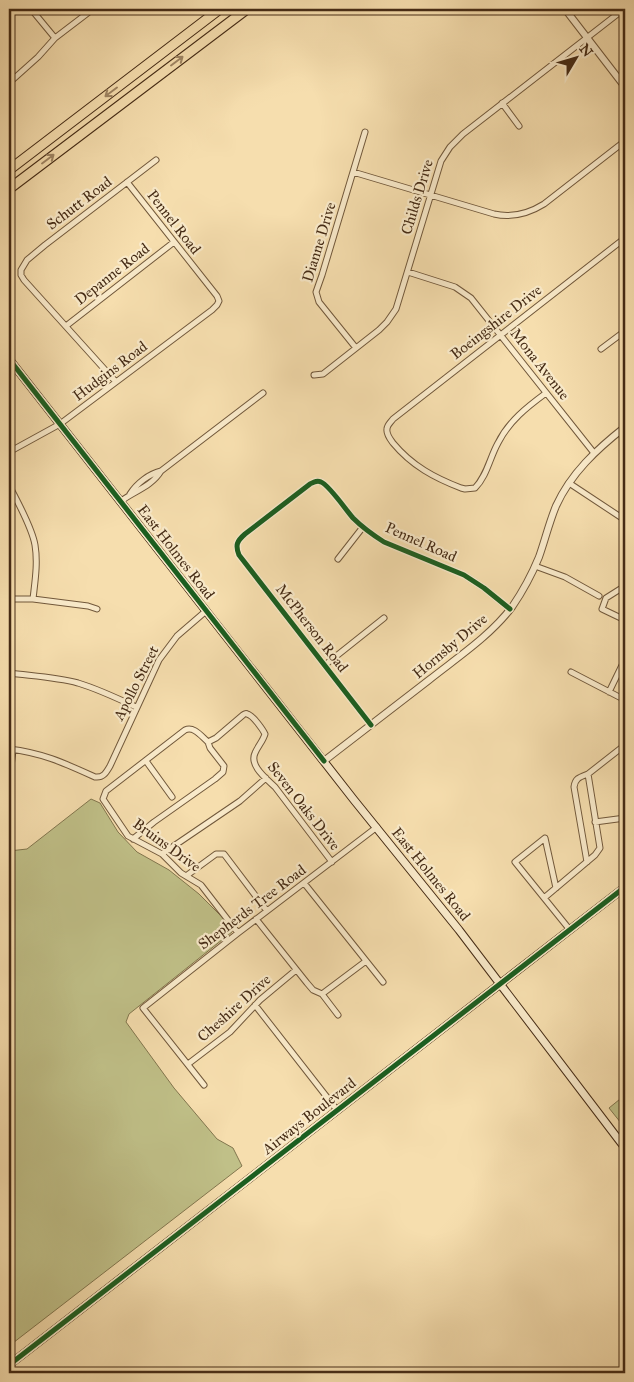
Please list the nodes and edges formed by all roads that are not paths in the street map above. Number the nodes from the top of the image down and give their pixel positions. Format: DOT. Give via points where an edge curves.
graph roads {
  1 [pos="31,9"];
  2 [pos="93,9"];
  3 [pos="220,9"];
  4 [pos="247,9"];
  5 [pos="565,9"];
  6 [pos="624,9"];
  7 [pos="55,38"];
  8 [pos="587,38"];
  9 [pos="9,83"];
  10 [pos="625,87"];
  11 [pos="502,103"];
  12 [pos="519,126"];
  13 [pos="365,132"];
  14 [pos="625,141"];
  15 [pos="156,160"];
  16 [pos="9,170"];
  17 [pos="353,172"];
  18 [pos="127,182"];
  19 [pos="9,189"];
  20 [pos="430,195"];
  21 [pos="625,238"];
  22 [pos="174,242"];
  23 [pos="408,272"];
  24 [pos="219,301"];
  25 [pos="66,326"];
  26 [pos="625,331"];
  27 [pos="501,335"];
  28 [pos="356,348"];
  29 [pos="601,349"];
  30 [pos="9,359"];
  31 [pos="314,375"];
  32 [pos="116,382"];
  33 [pos="546,392"];
  34 [pos="263,393"];
  35 [pos="60,424"];
  36 [pos="625,427"];
  37 [pos="9,452"];
  38 [pos="594,453"];
  39 [pos="569,483"];
  40 [pos="9,485"];
  41 [pos="121,501"];
  42 [pos="625,520"];
  43 [pos="363,527"];
  44 [pos="236,546"];
  45 [pos="338,559"];
  46 [pos="535,566"];
  47 [pos="625,586"];
  48 [pos="599,596"];
  49 [pos="9,598"];
  50 [pos="33,599"];
  51 [pos="97,609"];
  52 [pos="510,609"];
  53 [pos="206,612"];
  54 [pos="384,618"];
  55 [pos="625,620"];
  56 [pos="625,659"];
  57 [pos="325,665"];
  58 [pos="571,672"];
  59 [pos="9,673"];
  60 [pos="609,692"];
  61 [pos="625,700"];
  62 [pos="136,707"];
  63 [pos="371,725"];
  64 [pos="208,742"];
  65 [pos="625,745"];
  66 [pos="11,749"];
  67 [pos="146,761"];
  68 [pos="324,761"];
  69 [pos="588,774"];
  70 [pos="266,778"];
  71 [pos="9,784"];
  72 [pos="172,798"];
  73 [pos="625,818"];
  74 [pos="595,822"];
  75 [pos="376,827"];
  76 [pos="133,839"];
  77 [pos="162,854"];
  78 [pos="332,862"];
  79 [pos="587,862"];
  80 [pos="186,876"];
  81 [pos="304,883"];
  82 [pos="625,887"];
  83 [pos="556,888"];
  84 [pos="544,898"];
  85 [pos="267,911"];
  86 [pos="256,919"];
  87 [pos="570,930"];
  88 [pos="238,933"];
  89 [pos="366,961"];
  90 [pos="296,970"];
  91 [pos="383,982"];
  92 [pos="500,984"];
  93 [pos="322,994"];
  94 [pos="255,1005"];
  95 [pos="338,1014"];
  96 [pos="188,1064"];
  97 [pos="204,1086"];
  98 [pos="337,1110"];
  99 [pos="625,1148"];
  100 [pos="9,1365"];
  1 -- 7 [label="street"];
  2 -- 7 [label="street"];
  3 -- 16 [label="highway, one-way"];
  19 -- 4 [label="highway, one-way"];
  5 -- 8 [label="street"];
  6 -- 8 [label="street, Childs Drive"];
  7 -- 9 [label="street"];
  8 -- 10 [label="street"];
  8 -- 11 [label="street, Childs Drive"];
  11 -- 12 [label="street"];
  11 -- 20 [label="street, Childs Drive" via="450,147 441,161"];
  13 -- 17 [label="street, Dianne Drive"];
  14 -- 20 [label="street" via="549,200 525,213 498,215"];
  15 -- 18 [label="street, Schutt Road"];
  17 -- 20 [label="street"];
  17 -- 28 [label="street, Dianne Drive" via="316,292 319,302"];
  18 -- 22 [label="street, Pennel Road"];
  18 -- 25 [label="street, Schutt Road" via="45,245 27,260 21,270 24,280"];
  20 -- 23 [label="street, Childs Drive"];
  21 -- 27 [label="street, Boeingshire Drive"];
  22 -- 24 [label="street, Pennel Road"];
  22 -- 25 [label="street, Depanne Road"];
  23 -- 27 [label="street, Mona Avenue" via="461,290 476,302"];
  23 -- 28 [label="street, Childs Drive" via="392,315 382,328"];
  24 -- 32 [label="street, Hudgins Road" via="212,310"];
  25 -- 32 [label="street"];
  26 -- 29 [label="street"];
  27 -- 33 [label="street, Mona Avenue"];
  27 -- 33 [label="street, Boeingshire Drive" via="393,419 387,429 390,439 426,472 465,489 476,488 508,427"];
  28 -- 31 [label="street, Childs Drive" via="324,374"];
  30 -- 35 [label="main road, East Holmes Road"];
  32 -- 35 [label="street, Hudgins Road"];
  33 -- 38 [label="street, Mona Avenue"];
  34 -- 41 [label="street" via="138,492"];
  35 -- 37 [label="street, Hudgins Road"];
  35 -- 41 [label="main road, East Holmes Road"];
  36 -- 38 [label="street, Hornsby Drive"];
  38 -- 39 [label="street, Hornsby Drive"];
  39 -- 42 [label="street"];
  39 -- 46 [label="street, Hornsby Drive" via="556,506"];
  40 -- 50 [label="street" via="35,544"];
  41 -- 53 [label="main road, East Holmes Road"];
  43 -- 44 [label="street, Pennel Road" via="327,486 317,481 245,534"];
  43 -- 45 [label="street"];
  43 -- 52 [label="street, Pennel Road" via="384,542 464,575"];
  44 -- 57 [label="street, McPherson Road" via="239,555"];
  46 -- 48 [label="street" via="564,576"];
  46 -- 52 [label="street, Hornsby Drive"];
  47 -- 55 [label="street" via="606,598 602,609"];
  49 -- 50 [label="street"];
  50 -- 51 [label="street"];
  52 -- 63 [label="street, Hornsby Drive" via="481,639"];
  53 -- 62 [label="street, Apollo Street" via="165,650"];
  53 -- 68 [label="main road, East Holmes Road"];
  54 -- 57 [label="street"];
  56 -- 60 [label="street"];
  57 -- 63 [label="street, McPherson Road"];
  58 -- 60 [label="street"];
  59 -- 62 [label="street" via="77,683"];
  60 -- 61 [label="street"];
  62 -- 66 [label="street, Apollo Street" via="102,777 94,777 46,756"];
  63 -- 68 [label="street, Hornsby Drive"];
  64 -- 67 [label="street" via="193,729 188,729"];
  64 -- 70 [label="street, Seven Oaks Drive" via="243,715 250,715 265,734 254,758"];
  64 -- 76 [label="street" via="224,766 223,772"];
  65 -- 69 [label="street"];
  66 -- 71 [label="street"];
  67 -- 72 [label="street"];
  67 -- 76 [label="street, Bruins Drive" via="106,791 103,799"];
  68 -- 75 [label="main road, East Holmes Road"];
  69 -- 74 [label="street"];
  69 -- 79 [label="street" via="575,780 574,787"];
  70 -- 77 [label="street" via="240,801"];
  70 -- 78 [label="street, Seven Oaks Drive"];
  73 -- 74 [label="street"];
  74 -- 79 [label="street" via="600,848"];
  75 -- 78 [label="street, Shepherds Tree Road"];
  75 -- 92 [label="main road, East Holmes Road"];
  76 -- 77 [label="street, Bruins Drive"];
  77 -- 80 [label="street, Bruins Drive"];
  78 -- 81 [label="street, Shepherds Tree Road"];
  79 -- 83 [label="street"];
  80 -- 85 [label="street" via="216,854 224,854"];
  80 -- 88 [label="street, Bruins Drive" via="204,888"];
  81 -- 85 [label="street, Shepherds Tree Road"];
  81 -- 89 [label="street"];
  82 -- 87 [label="main road, Airways Boulevard"];
  83 -- 84 [label="street"];
  83 -- 84 [label="street" via="545,838 514,862"];
  84 -- 87 [label="street"];
  85 -- 86 [label="street, Shepherds Tree Road"];
  86 -- 88 [label="street, Shepherds Tree Road"];
  86 -- 90 [label="street"];
  87 -- 92 [label="main road, Airways Boulevard"];
  88 -- 96 [label="street, Shepherds Tree Road" via="143,1008"];
  89 -- 91 [label="street"];
  89 -- 93 [label="street"];
  90 -- 93 [label="street"];
  90 -- 94 [label="street, Cheshire Drive"];
  92 -- 98 [label="main road, Airways Boulevard"];
  92 -- 99 [label="main road, East Holmes Road"];
  93 -- 95 [label="street"];
  94 -- 96 [label="street, Cheshire Drive" via="230,1032"];
  94 -- 98 [label="street"];
  96 -- 97 [label="street"];
  98 -- 100 [label="main road, Airways Boulevard"];
}
